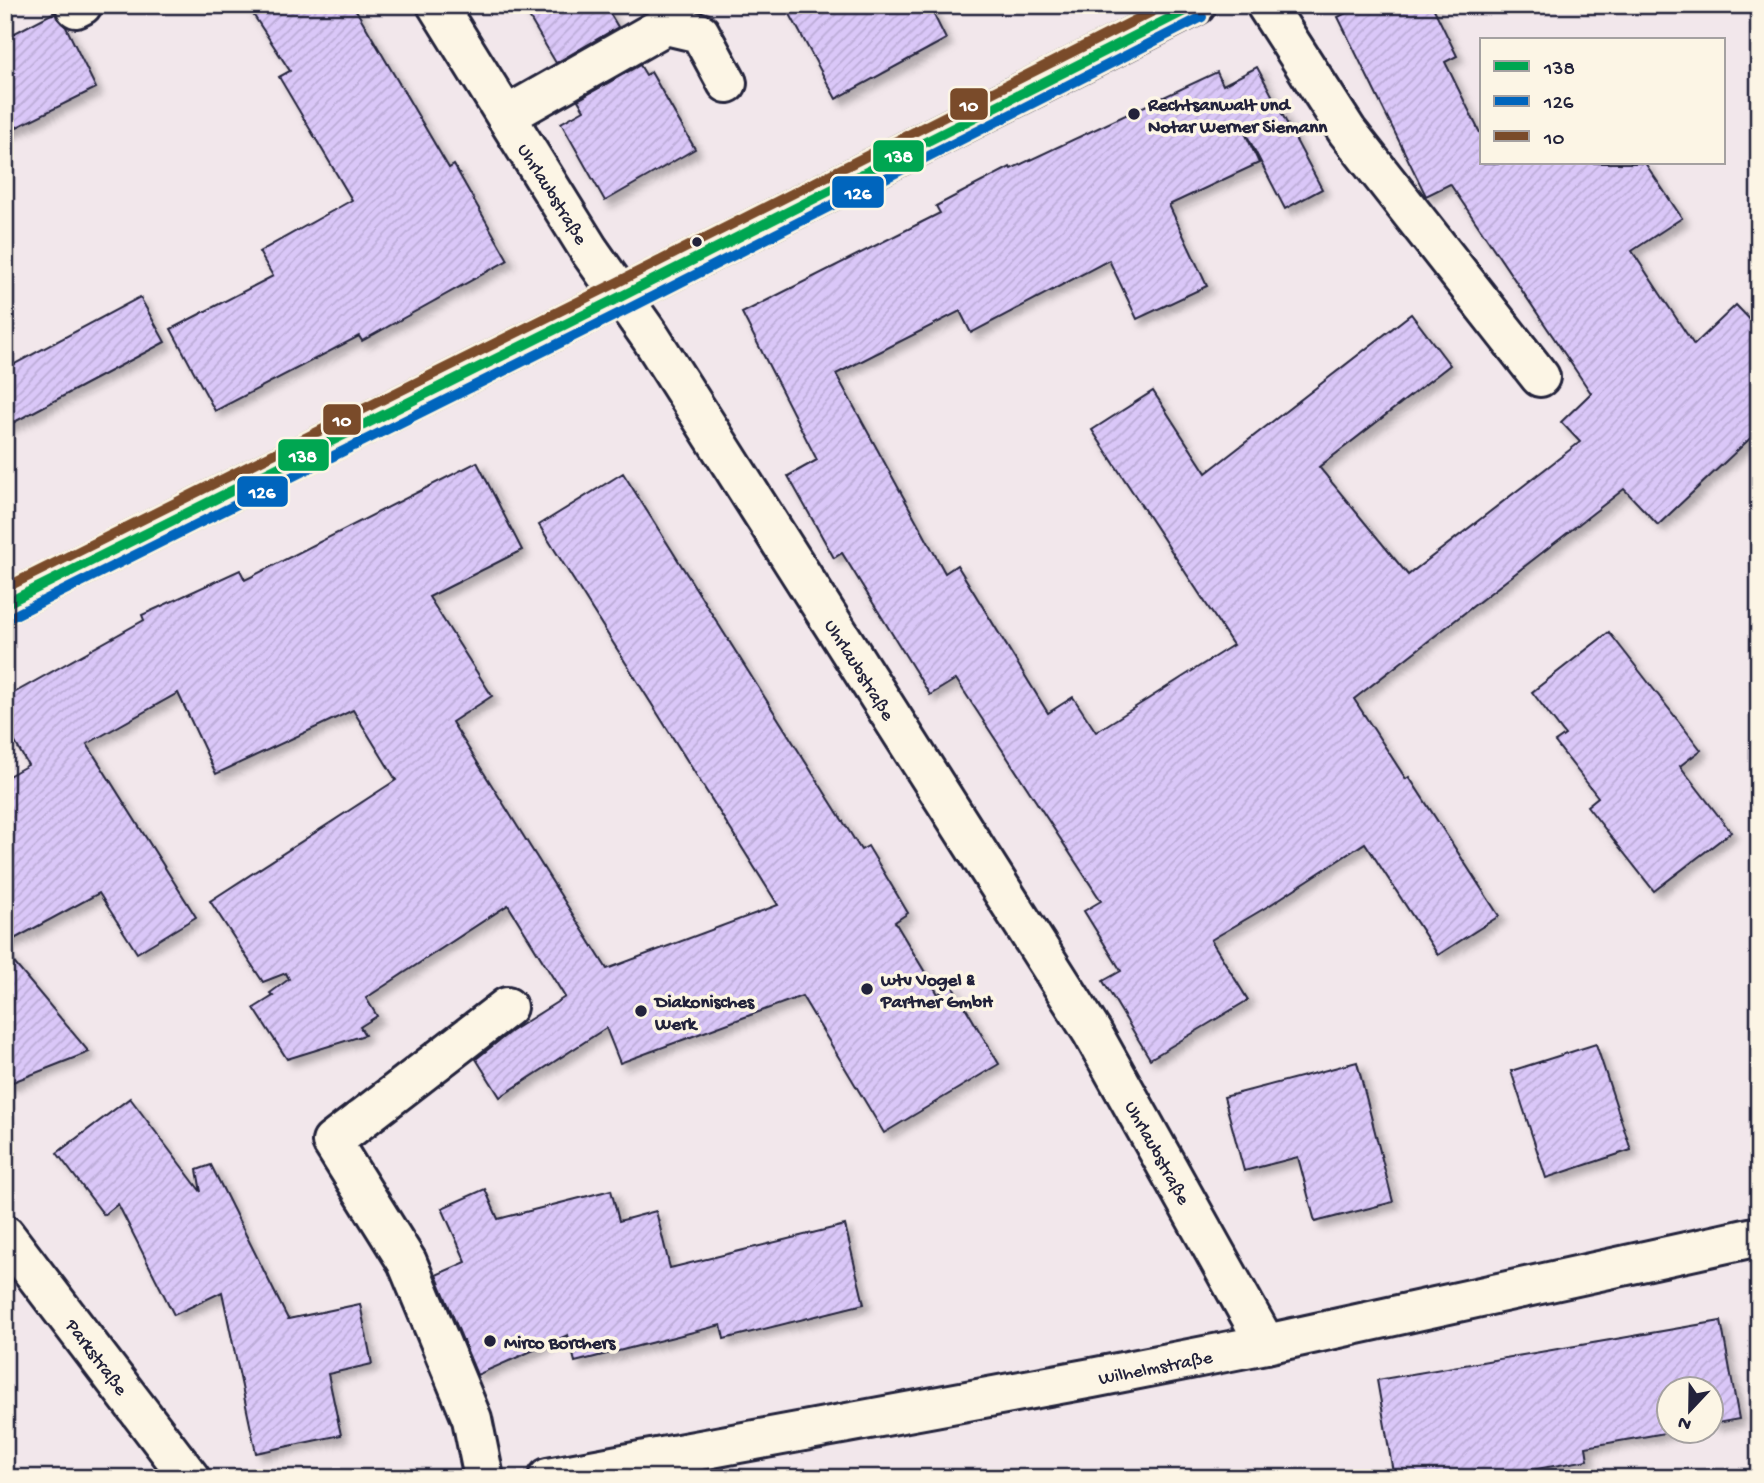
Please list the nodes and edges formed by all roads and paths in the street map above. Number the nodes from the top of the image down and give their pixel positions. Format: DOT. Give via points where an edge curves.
graph roads {
  1 [pos="437,5"];
  2 [pos="1196,5"];
  3 [pos="1266,5"];
  4 [pos="727,83"];
  5 [pos="506,116"];
  6 [pos="612,281"];
  7 [pos="1540,377"];
  8 [pos="5,604"];
  9 [pos="507,1007"];
  10 [pos="5,1235"];
  11 [pos="1759,1236"];
  12 [pos="1266,1344"];
  13 [pos="190,1478"];
  14 [pos="484,1478"];
  15 [pos="548,1478"];
  1 -- 5 [label="street, Uhrlaubstraße"];
  2 -- 6 [label="street"];
  3 -- 7 [label="street" via="1347,131"];
  4 -- 5 [label="street" via="700,33 666,24"];
  5 -- 6 [label="street, Uhrlaubstraße"];
  6 -- 8 [label="street"];
  6 -- 12 [label="street, Uhrlaubstraße" via="1092,1032"];
  9 -- 14 [label="street" via="332,1142 407,1262 472,1419"];
  10 -- 13 [label="street, Parkstraße"];
  11 -- 12 [label="street, Wilhelmstraße"];
  12 -- 15 [label="street, Wilhelmstraße"];
}
